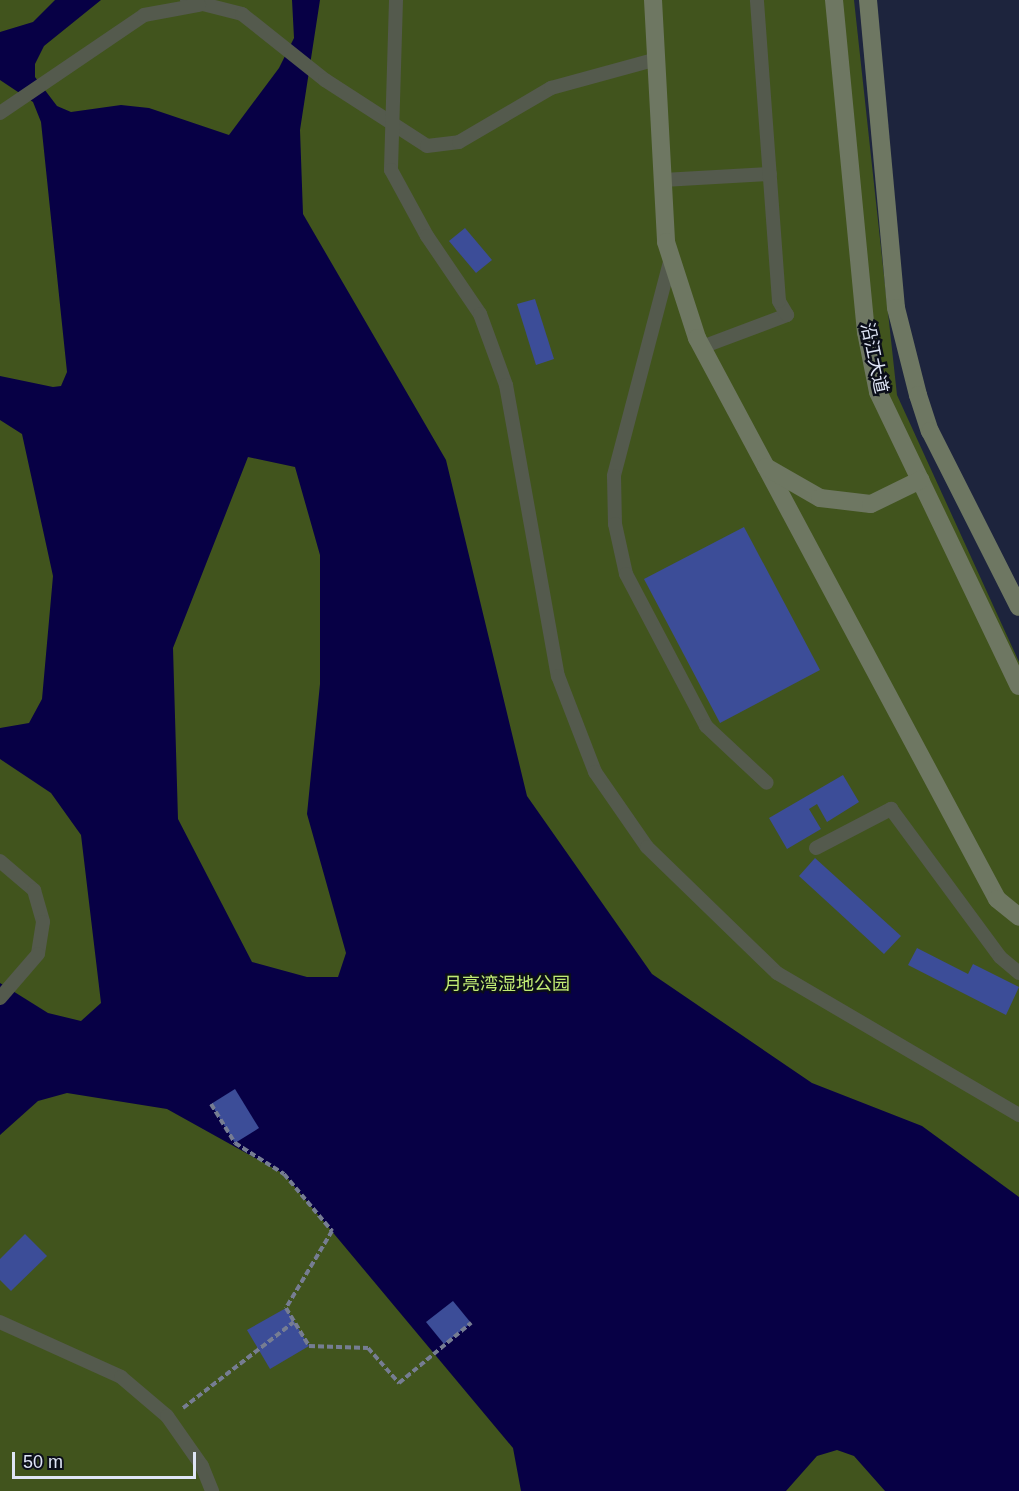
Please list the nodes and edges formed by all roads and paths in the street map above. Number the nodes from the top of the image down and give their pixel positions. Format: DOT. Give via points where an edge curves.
graph roads {
  1 [pos="396,0"];
  2 [pos="653,0"];
  3 [pos="757,0"];
  4 [pos="834,0"];
  5 [pos="868,0"];
  6 [pos="193,3"];
  7 [pos="657,59"];
  8 [pos="0,113"];
  9 [pos="389,123"];
  10 [pos="770,174"];
  11 [pos="663,180"];
  12 [pos="671,258"];
  13 [pos="702,347"];
  14 [pos="766,467"];
  15 [pos="920,480"];
  16 [pos="1019,607"];
  17 [pos="1019,686"];
  18 [pos="767,783"];
  19 [pos="816,848"];
  20 [pos="0,861"];
  21 [pos="1019,917"];
  22 [pos="1019,973"];
  23 [pos="0,998"];
  24 [pos="211,1104"];
  25 [pos="1019,1115"];
  26 [pos="0,1322"];
  27 [pos="294,1322"];
  28 [pos="471,1323"];
  29 [pos="169,1419"];
  30 [pos="212,1491"];
  1 -- 9 [label="lane"];
  2 -- 7 [label="main road"];
  3 -- 10 [label="lane"];
  4 -- 15 [label="main road, 沿江大道" via="866,332 878,392"];
  5 -- 16 [label="main road, 沿江大道" via="896,308 930,431"];
  6 -- 8 [label="lane" via="144,15"];
  6 -- 9 [label="lane" via="242,14 281,41 325,80"];
  7 -- 9 [label="lane" via="551,88 459,142 428,147"];
  7 -- 11 [label="main road"];
  9 -- 25 [label="lane" via="391,170 427,236 480,314 506,385 558,676 595,772 647,847 777,973"];
  10 -- 11 [label="lane"];
  10 -- 13 [label="lane" via="779,301 787,315"];
  11 -- 12 [label="main road"];
  12 -- 13 [label="main road"];
  12 -- 18 [label="lane" via="614,476 615,524 626,574 706,726"];
  13 -- 14 [label="main road"];
  14 -- 15 [label="main road" via="820,498 871,504"];
  14 -- 21 [label="main road" via="997,899"];
  15 -- 17 [label="main road, 沿江大道"];
  19 -- 22 [label="lane" via="891,808 1000,957"];
  20 -- 23 [label="lane" via="34,890 43,922 38,954 25,975"];
  24 -- 27 [label="path" via="235,1143 284,1174 332,1231 286,1308"];
  26 -- 29 [label="lane" via="121,1377"];
  27 -- 28 [label="path" via="309,1346 368,1348 399,1383"];
  27 -- 29 [label="path"];
  29 -- 30 [label="lane" via="202,1466"];
}
